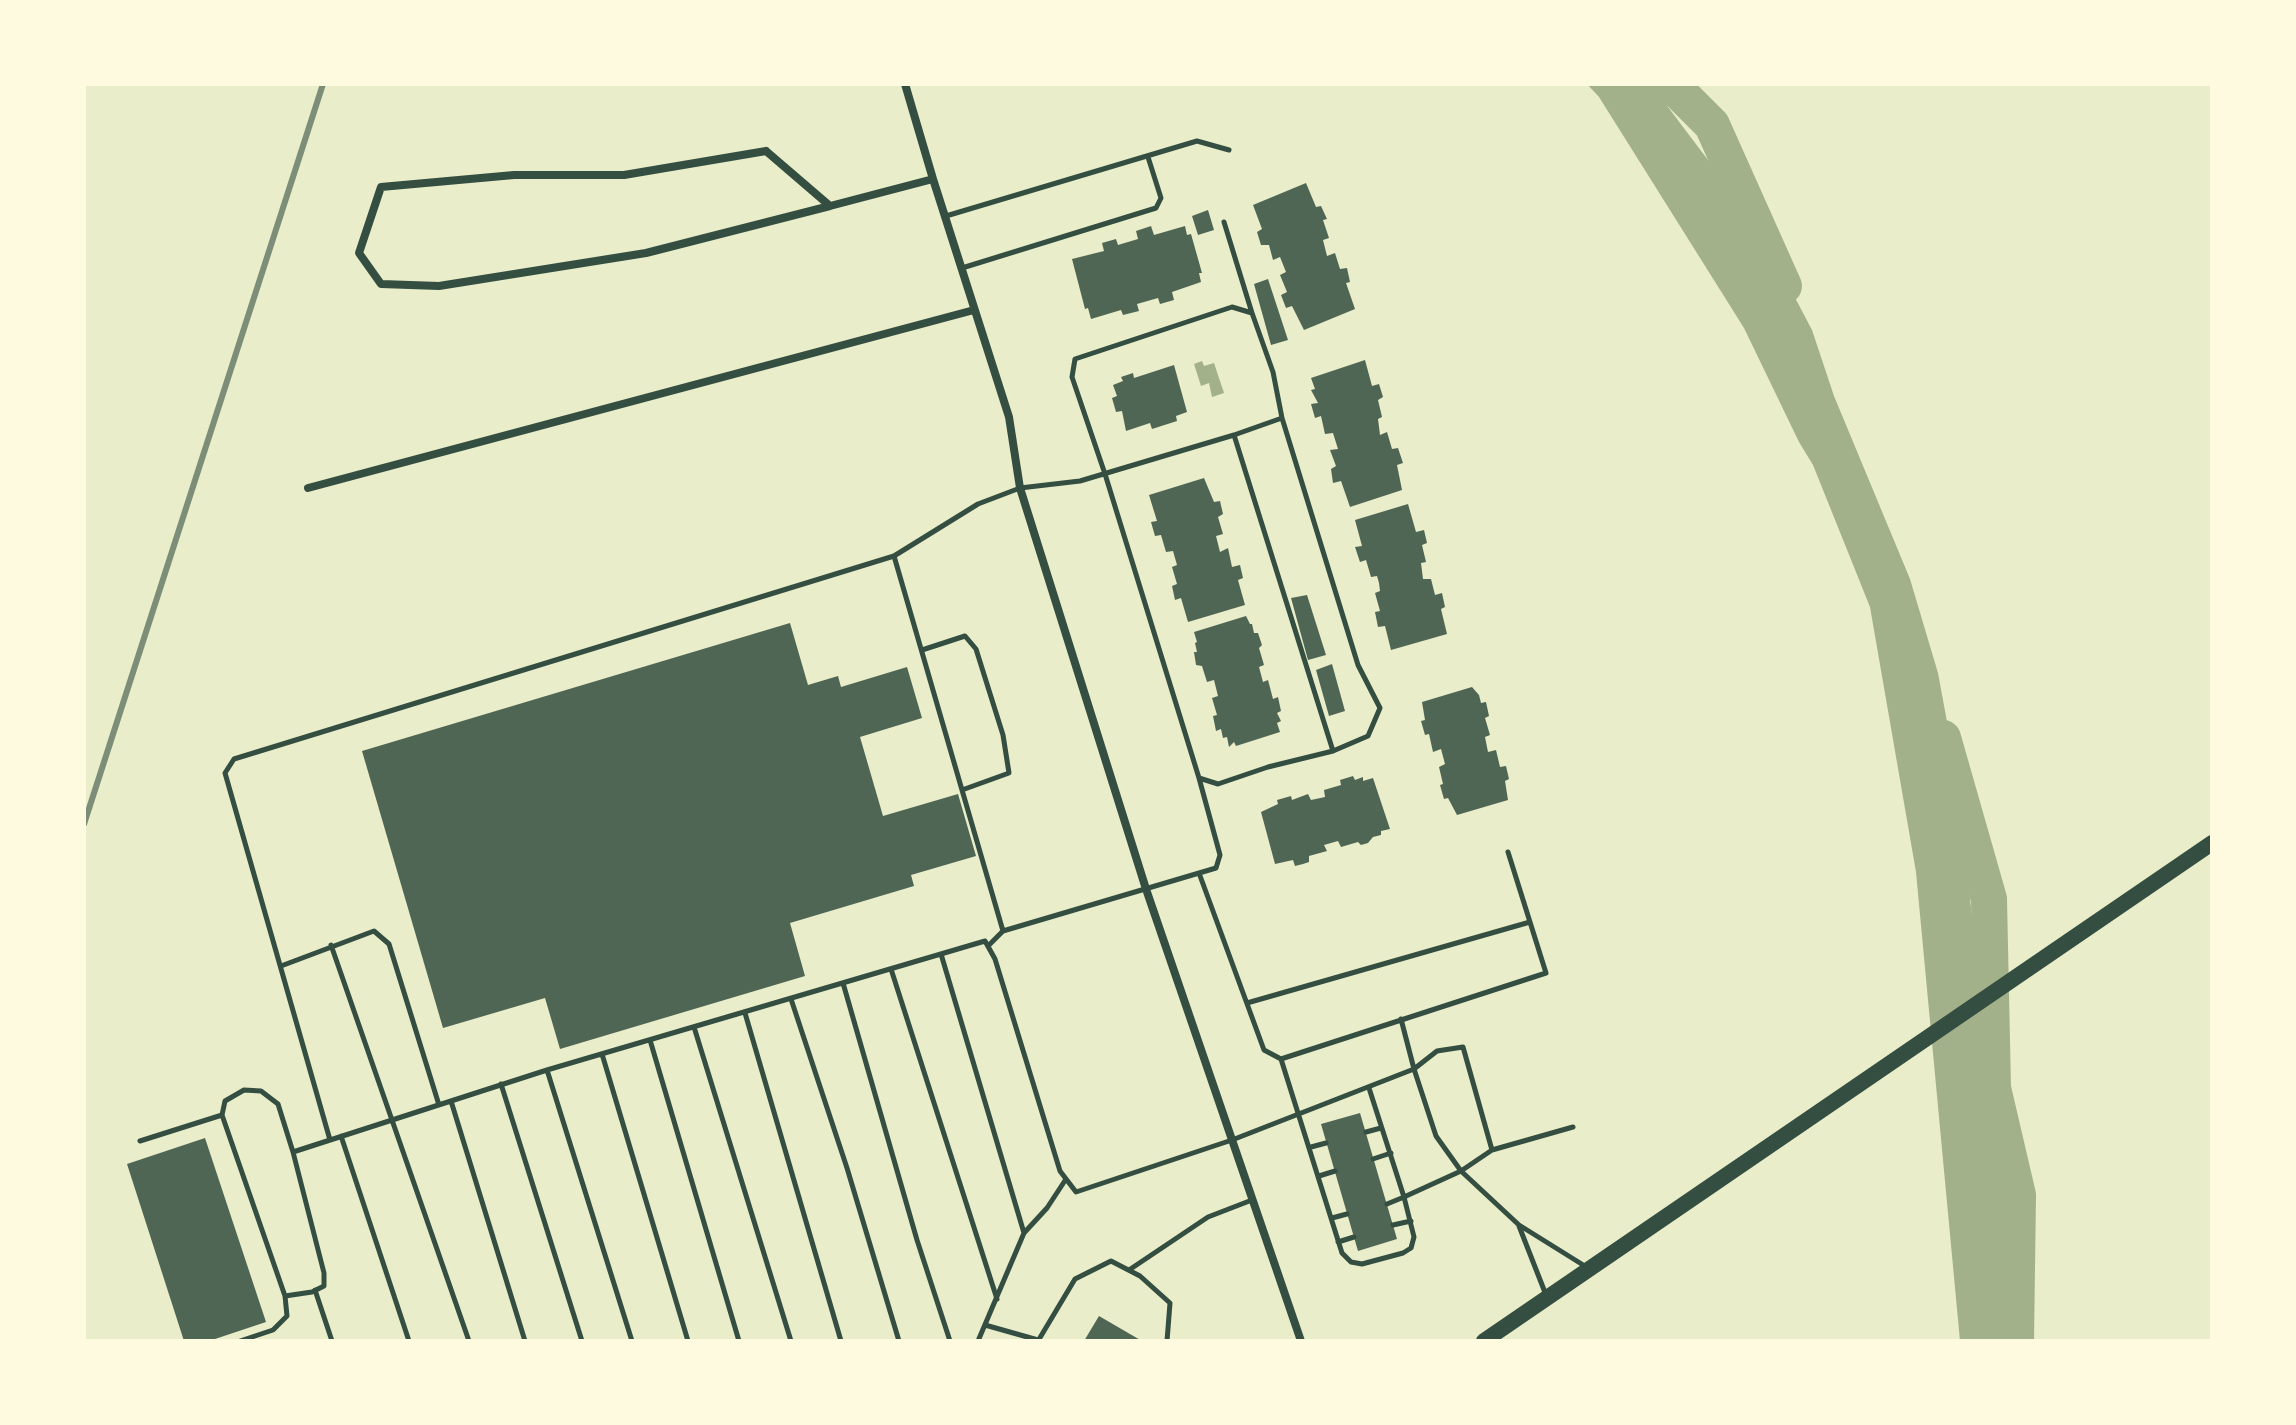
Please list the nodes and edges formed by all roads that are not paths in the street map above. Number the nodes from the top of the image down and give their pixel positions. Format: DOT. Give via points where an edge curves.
graph roads {
  1 [pos="905,84"];
  2 [pos="1229,150"];
  3 [pos="1148,157"];
  4 [pos="933,179"];
  5 [pos="830,206"];
  6 [pos="945,217"];
  7 [pos="1224,222"];
  8 [pos="961,268"];
  9 [pos="974,310"];
  10 [pos="1252,313"];
  11 [pos="1282,418"];
  12 [pos="1234,435"];
  13 [pos="1105,474"];
  14 [pos="308,488"];
  15 [pos="1020,488"];
  16 [pos="894,556"];
  17 [pos="922,650"];
  18 [pos="1333,751"];
  19 [pos="1199,778"];
  20 [pos="962,790"];
  21 [pos="2212,843"];
  22 [pos="1508,852"];
  23 [pos="1199,873"];
  24 [pos="1146,889"];
  25 [pos="1530,922"];
  26 [pos="1003,931"];
  27 [pos="331,945"];
  28 [pos="988,946"];
  29 [pos="941,954"];
  30 [pos="281,966"];
  31 [pos="891,969"];
  32 [pos="843,983"];
  33 [pos="791,999"];
  34 [pos="1247,1003"];
  35 [pos="745,1013"];
  36 [pos="1401,1019"];
  37 [pos="694,1027"];
  38 [pos="650,1040"];
  39 [pos="602,1054"];
  40 [pos="1281,1059"];
  41 [pos="1414,1069"];
  42 [pos="547,1070"];
  43 [pos="501,1084"];
  44 [pos="1369,1088"];
  45 [pos="451,1101"];
  46 [pos="439,1105"];
  47 [pos="1300,1113"];
  48 [pos="222,1115"];
  49 [pos="392,1120"];
  50 [pos="1573,1127"];
  51 [pos="1381,1128"];
  52 [pos="1366,1132"];
  53 [pos="341,1136"];
  54 [pos="330,1140"];
  55 [pos="1232,1140"];
  56 [pos="140,1141"];
  57 [pos="1326,1143"];
  58 [pos="1311,1147"];
  59 [pos="1492,1150"];
  60 [pos="293,1152"];
  61 [pos="1391,1153"];
  62 [pos="1373,1159"];
  63 [pos="1335,1171"];
  64 [pos="1461,1171"];
  65 [pos="1319,1176"];
  66 [pos="1066,1179"];
  67 [pos="1404,1197"];
  68 [pos="1253,1200"];
  69 [pos="1387,1204"];
  70 [pos="1347,1214"];
  71 [pos="1332,1218"];
  72 [pos="1411,1221"];
  73 [pos="1393,1225"];
  74 [pos="1519,1225"];
  75 [pos="1024,1233"];
  76 [pos="1354,1237"];
  77 [pos="1338,1242"];
  78 [pos="1589,1269"];
  79 [pos="1129,1270"];
  80 [pos="315,1290"];
  81 [pos="285,1296"];
  82 [pos="1547,1297"];
  83 [pos="997,1299"];
  84 [pos="985,1325"];
  85 [pos="1038,1340"];
  86 [pos="240,1341"];
  87 [pos="332,1341"];
  88 [pos="409,1341"];
  89 [pos="469,1341"];
  90 [pos="525,1341"];
  91 [pos="582,1341"];
  92 [pos="632,1341"];
  93 [pos="688,1341"];
  94 [pos="739,1341"];
  95 [pos="791,1341"];
  96 [pos="841,1341"];
  97 [pos="899,1341"];
  98 [pos="950,1341"];
  99 [pos="978,1341"];
  100 [pos="1167,1341"];
  101 [pos="1301,1341"];
  102 [pos="1484,1341"];
  1 -- 4 [label="street"];
  2 -- 3 [label="lane" via="1197,141"];
  3 -- 6 [label="lane"];
  3 -- 8 [label="lane" via="1161,198 1156,208"];
  4 -- 5 [label="street"];
  4 -- 6 [label="street"];
  5 -- 5 [label="street" via="766,151 624,175 514,175 381,187 359,253 381,284 439,286 646,253"];
  6 -- 8 [label="street"];
  7 -- 10 [label="lane"];
  8 -- 9 [label="street"];
  9 -- 14 [label="street"];
  9 -- 15 [label="street" via="1009,417"];
  10 -- 11 [label="lane"];
  10 -- 13 [label="lane" via="1232,307 1075,359 1075,385"];
  11 -- 12 [label="lane"];
  11 -- 18 [label="lane" via="1358,665 1380,708 1368,736"];
  12 -- 13 [label="lane"];
  12 -- 18 [label="lane"];
  13 -- 15 [label="lane"];
  13 -- 19 [label="lane"];
  15 -- 16 [label="lane" via="978,504"];
  15 -- 24 [label="street"];
  16 -- 17 [label="lane"];
  16 -- 30 [label="lane" via="234,759 225,773"];
  17 -- 20 [label="lane"];
  17 -- 20 [label="lane" via="965,636 976,649 1003,735 1009,773"];
  18 -- 19 [label="lane" via="1218,784"];
  19 -- 23 [label="lane" via="1220,855 1216,868"];
  20 -- 26 [label="lane"];
  21 -- 78 [label="main road"];
  22 -- 25 [label="lane"];
  23 -- 24 [label="lane"];
  23 -- 34 [label="lane"];
  24 -- 26 [label="lane"];
  24 -- 55 [label="street"];
  25 -- 34 [label="lane"];
  25 -- 36 [label="lane" via="1546,973"];
  26 -- 28 [label="lane"];
  27 -- 30 [label="lane"];
  27 -- 46 [label="lane" via="374,931 389,944"];
  27 -- 49 [label="lane"];
  28 -- 29 [label="lane" via="985,941"];
  28 -- 66 [label="lane"];
  29 -- 31 [label="lane"];
  29 -- 75 [label="lane"];
  30 -- 54 [label="lane"];
  31 -- 32 [label="lane"];
  31 -- 83 [label="lane"];
  32 -- 33 [label="lane"];
  32 -- 98 [label="lane"];
  33 -- 35 [label="lane"];
  33 -- 97 [label="lane"];
  34 -- 40 [label="lane" via="1264,1050"];
  35 -- 37 [label="lane"];
  35 -- 96 [label="lane"];
  36 -- 40 [label="lane"];
  36 -- 41 [label="lane"];
  37 -- 38 [label="lane"];
  37 -- 95 [label="lane"];
  38 -- 39 [label="lane"];
  38 -- 94 [label="lane"];
  39 -- 42 [label="lane"];
  39 -- 93 [label="lane"];
  40 -- 47 [label="lane"];
  41 -- 44 [label="lane"];
  41 -- 59 [label="lane" via="1437,1051 1463,1047"];
  41 -- 64 [label="lane" via="1436,1136"];
  42 -- 43 [label="lane"];
  42 -- 92 [label="lane"];
  43 -- 45 [label="lane"];
  43 -- 91 [label="lane"];
  44 -- 47 [label="lane"];
  44 -- 51 [label="lane"];
  45 -- 46 [label="lane"];
  45 -- 90 [label="lane"];
  46 -- 49 [label="lane"];
  47 -- 55 [label="lane"];
  47 -- 58 [label="lane"];
  48 -- 56 [label="lane"];
  48 -- 60 [label="lane" via="225,1101 244,1090 261,1091 278,1104"];
  48 -- 81 [label="lane"];
  49 -- 53 [label="lane"];
  49 -- 89 [label="lane"];
  50 -- 59 [label="lane"];
  51 -- 52 [label="lane"];
  51 -- 61 [label="lane"];
  53 -- 54 [label="lane"];
  53 -- 88 [label="lane"];
  54 -- 60 [label="lane"];
  55 -- 66 [label="lane" via="1076,1192"];
  55 -- 68 [label="street"];
  57 -- 58 [label="lane"];
  58 -- 65 [label="lane"];
  59 -- 64 [label="lane"];
  60 -- 80 [label="lane" via="324,1273 324,1286"];
  61 -- 62 [label="lane"];
  61 -- 67 [label="lane"];
  63 -- 65 [label="lane"];
  64 -- 67 [label="lane"];
  64 -- 74 [label="lane"];
  65 -- 71 [label="lane"];
  66 -- 75 [label="lane"];
  67 -- 69 [label="lane"];
  67 -- 72 [label="lane"];
  68 -- 79 [label="lane" via="1208,1217"];
  68 -- 101 [label="street"];
  70 -- 71 [label="lane"];
  71 -- 77 [label="lane"];
  72 -- 73 [label="lane"];
  72 -- 77 [label="lane" via="1414,1237 1403,1253 1362,1264 1351,1262"];
  74 -- 78 [label="lane"];
  74 -- 82 [label="lane"];
  75 -- 83 [label="lane"];
  76 -- 77 [label="lane"];
  78 -- 82 [label="main road"];
  79 -- 85 [label="lane" via="1111,1261 1075,1279"];
  79 -- 100 [label="lane" via="1170,1303"];
  80 -- 81 [label="lane"];
  80 -- 87 [label="lane"];
  81 -- 86 [label="lane" via="287,1316 273,1330"];
  82 -- 102 [label="main road"];
  83 -- 84 [label="lane"];
  84 -- 85 [label="lane"];
  84 -- 99 [label="lane"];
}
